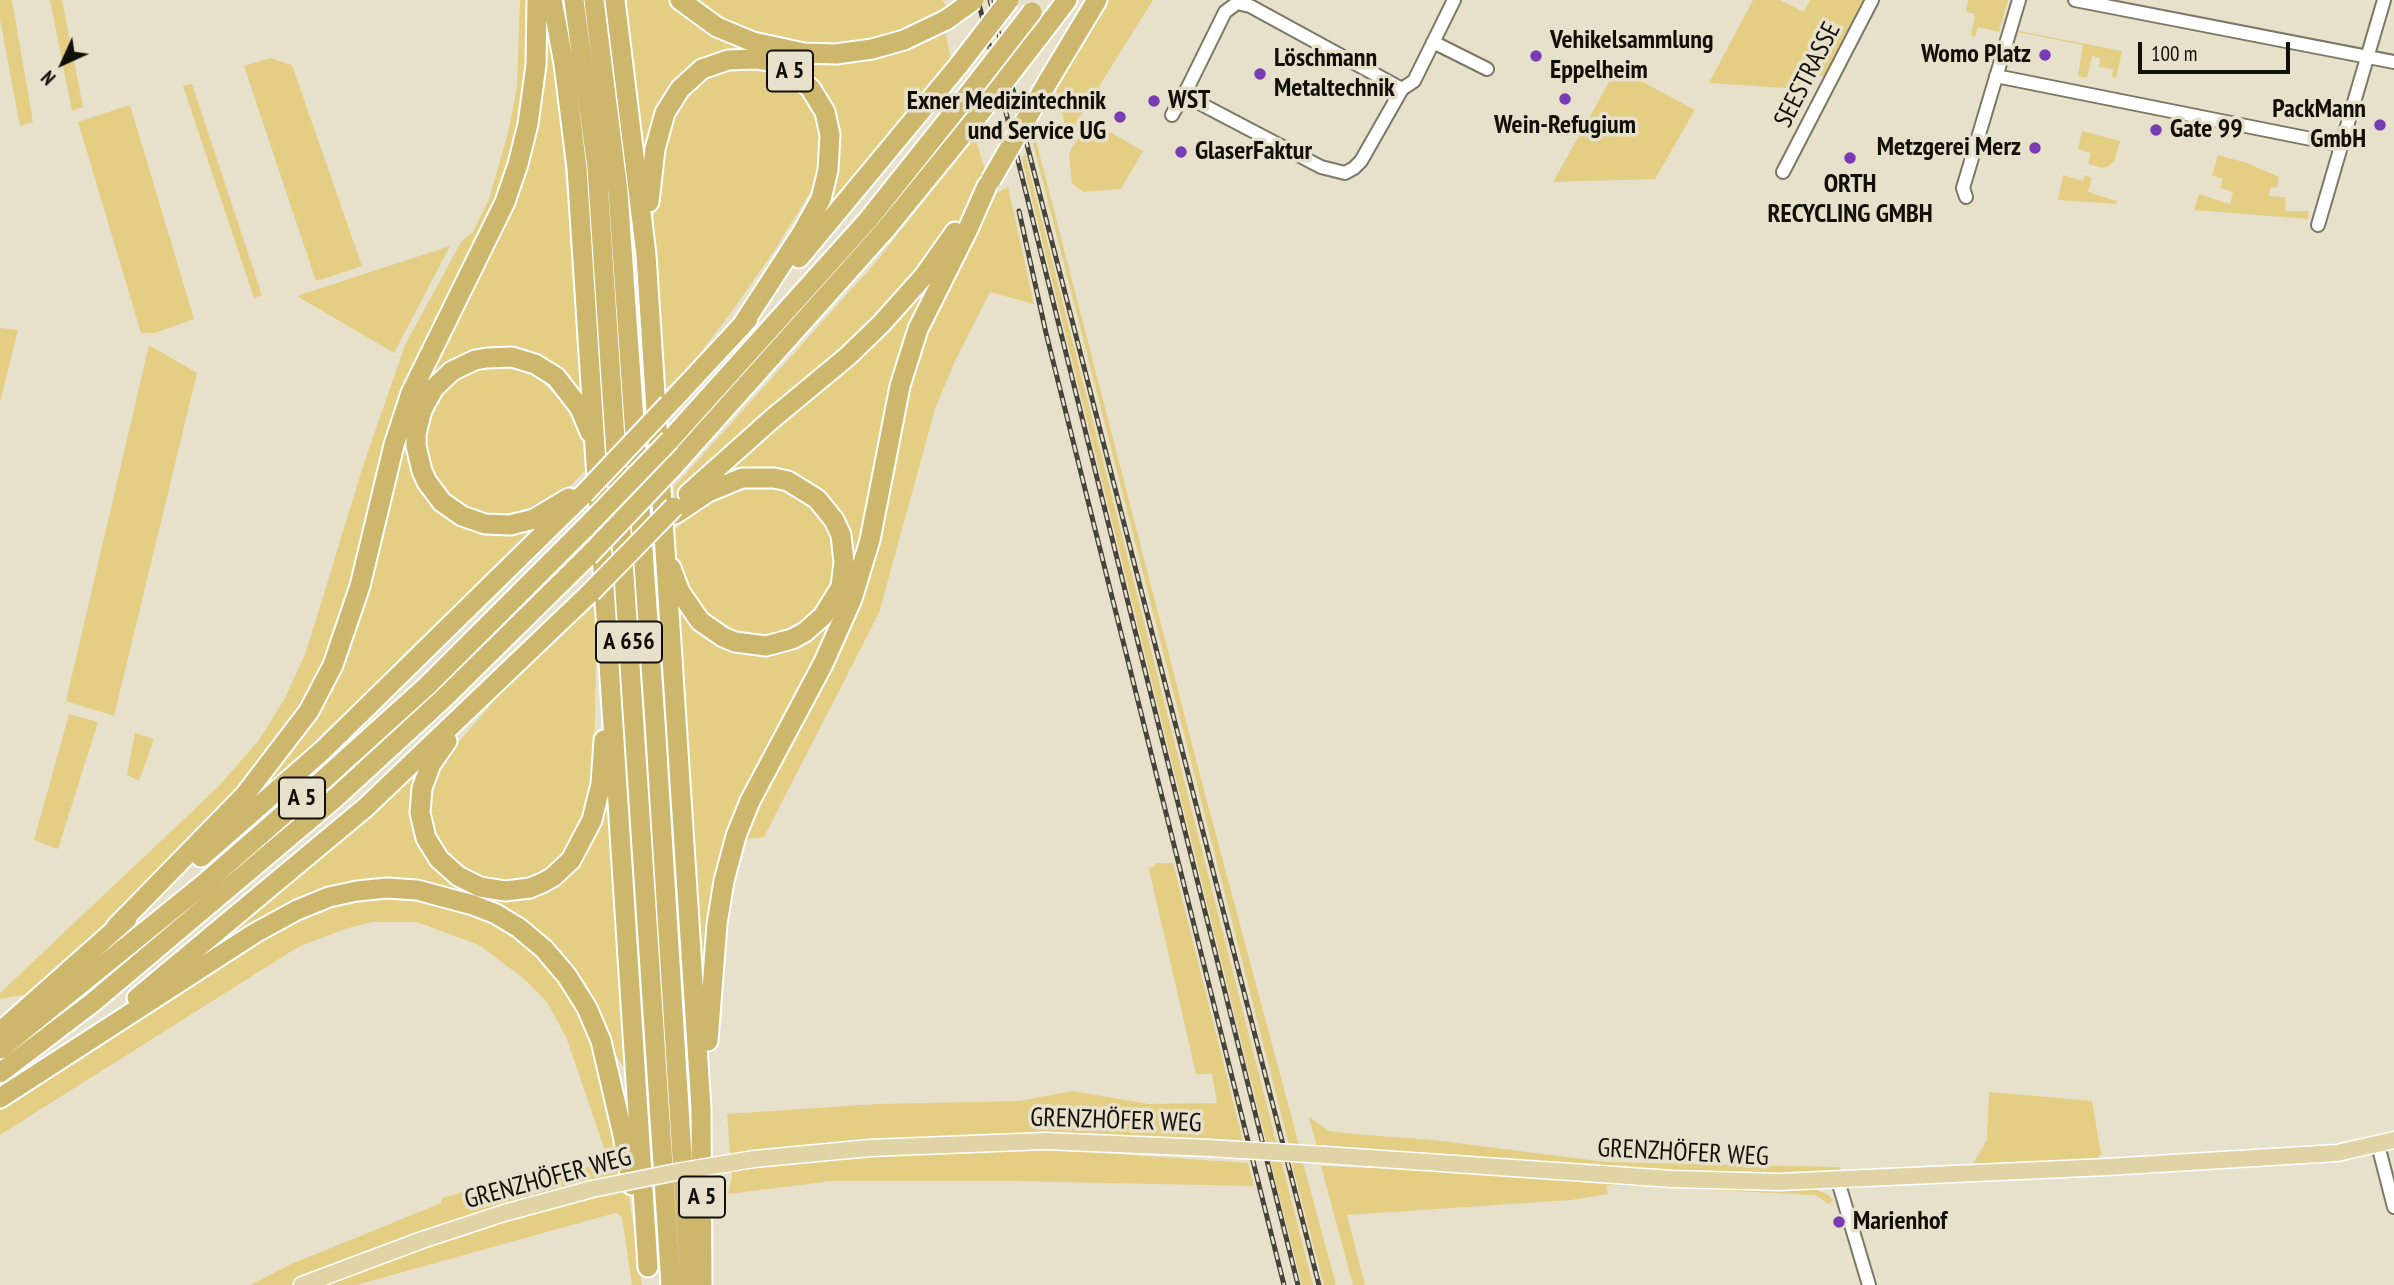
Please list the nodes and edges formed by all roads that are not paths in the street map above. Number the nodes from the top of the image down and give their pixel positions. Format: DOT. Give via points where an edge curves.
graph roads {
  1 [pos="537,0"];
  2 [pos="552,0"];
  3 [pos="574,0"];
  4 [pos="594,0"];
  5 [pos="615,0"];
  6 [pos="680,0"];
  7 [pos="975,0"];
  8 [pos="1009,0"];
  9 [pos="1067,0"];
  10 [pos="1097,0"];
  11 [pos="1454,0"];
  12 [pos="1872,0"];
  13 [pos="2019,0"];
  14 [pos="2075,0"];
  15 [pos="2384,0"];
  16 [pos="1036,6"];
  17 [pos="1433,43"];
  18 [pos="2367,56"];
  19 [pos="2394,62"];
  20 [pos="1487,69"];
  21 [pos="1996,76"];
  22 [pos="1188,87"];
  23 [pos="1402,89"];
  24 [pos="1172,115"];
  25 [pos="2341,145"];
  26 [pos="1783,172"];
  27 [pos="989,183"];
  28 [pos="1966,197"];
  29 [pos="2318,225"];
  30 [pos="646,255"];
  31 [pos="741,327"];
  32 [pos="601,462"];
  33 [pos="583,490"];
  34 [pos="675,511"];
  35 [pos="658,531"];
  36 [pos="610,666"];
  37 [pos="488,690"];
  38 [pos="116,927"];
  39 [pos="0,1032"];
  40 [pos="0,1049"];
  41 [pos="54,1063"];
  42 [pos="0,1073"];
  43 [pos="0,1098"];
  44 [pos="701,1108"];
  45 [pos="2394,1140"];
  46 [pos="2378,1145"];
  47 [pos="1838,1181"];
  48 [pos="2394,1207"];
  49 [pos="649,1276"];
  50 [pos="302,1285"];
  51 [pos="671,1285"];
  52 [pos="690,1285"];
  53 [pos="702,1285"];
  54 [pos="1869,1285"];
  1 -- 38 [label="highway, A 5" via="536,65 518,164 505,202 411,393 333,665 309,711 244,796"];
  2 -- 32 [label="highway" via="577,168"];
  3 -- 51 [label="highway, A 656" via="597,167"];
  4 -- 52 [label="highway, A 656" via="618,192"];
  5 -- 30 [label="highway"];
  6 -- 7 [label="highway, bridge" via="717,27 753,42 804,53 836,54 904,40"];
  8 -- 31 [label="highway, bridge"];
  9 -- 42 [label="highway, A 5, bridge" via="885,230 588,556 334,799 92,1003"];
  10 -- 27 [label="highway, A 5, bridge"];
  11 -- 17 [label="street"];
  12 -- 26 [label="street, SEESTRASSE"];
  13 -- 21 [label="street"];
  14 -- 18 [label="street"];
  15 -- 18 [label="street"];
  16 -- 40 [label="highway, A 5, bridge" via="868,220 586,527 428,685 324,779"];
  17 -- 20 [label="street"];
  17 -- 23 [label="street" via="1414,82"];
  18 -- 19 [label="street"];
  18 -- 25 [label="street"];
  21 -- 25 [label="street"];
  21 -- 28 [label="street" via="1964,188"];
  22 -- 23 [label="street" via="1225,12 1237,4 1250,6"];
  22 -- 23 [label="street" via="1195,100 1330,171 1345,173 1361,161"];
  22 -- 24 [label="street"];
  25 -- 29 [label="street"];
  27 -- 34 [label="highway, A 5" via="924,276 881,324"];
  27 -- 44 [label="highway, A 5" via="918,329 900,386 870,540 852,599 736,836 717,924"];
  30 -- 31 [label="highway, A 5" via="654,149 665,113 680,89 702,69 728,60 768,61 792,71 811,89 825,112 830,135 828,170 821,199"];
  30 -- 35 [label="highway"];
  31 -- 32 [label="highway, bridge" via="669,404"];
  32 -- 33 [label="highway, bridge"];
  32 -- 33 [label="highway" via="585,419 565,386 524,360 487,358 463,365 434,388 418,422 416,446 427,482 442,502 462,516 485,524 522,523"];
  32 -- 36 [label="highway"];
  33 -- 38 [label="highway, A 5" via="322,751"];
  34 -- 35 [label="highway, A 656, bridge"];
  34 -- 35 [label="highway, A 656" via="743,478 774,478 805,490 826,509 841,535 845,562 836,598 815,625 792,639 766,646 735,642 711,630 690,609"];
  35 -- 37 [label="highway, bridge"];
  35 -- 44 [label="highway"];
  36 -- 37 [label="highway" via="605,684 601,784 592,820 562,869 542,883 518,890 493,890 458,876 432,849 420,813 422,788 431,764"];
  36 -- 49 [label="highway, A 656"];
  37 -- 41 [label="highway" via="366,807 190,956"];
  38 -- 39 [label="highway, A 5"];
  41 -- 43 [label="highway"];
  41 -- 49 [label="highway, A 656" via="255,933 329,897 387,888 417,890 473,905 519,928 544,949 587,1008 601,1041 620,1121"];
  44 -- 53 [label="highway, A 5"];
  45 -- 46 [label="main road, GRENZHÖFER WEG"];
  46 -- 47 [label="main road, GRENZHÖFER WEG" via="2337,1153"];
  46 -- 48 [label="street"];
  47 -- 50 [label="main road, GRENZHÖFER WEG, bridge" via="1672,1179 1045,1141 870,1148 754,1158 592,1189 457,1228"];
  47 -- 54 [label="street"];
}
